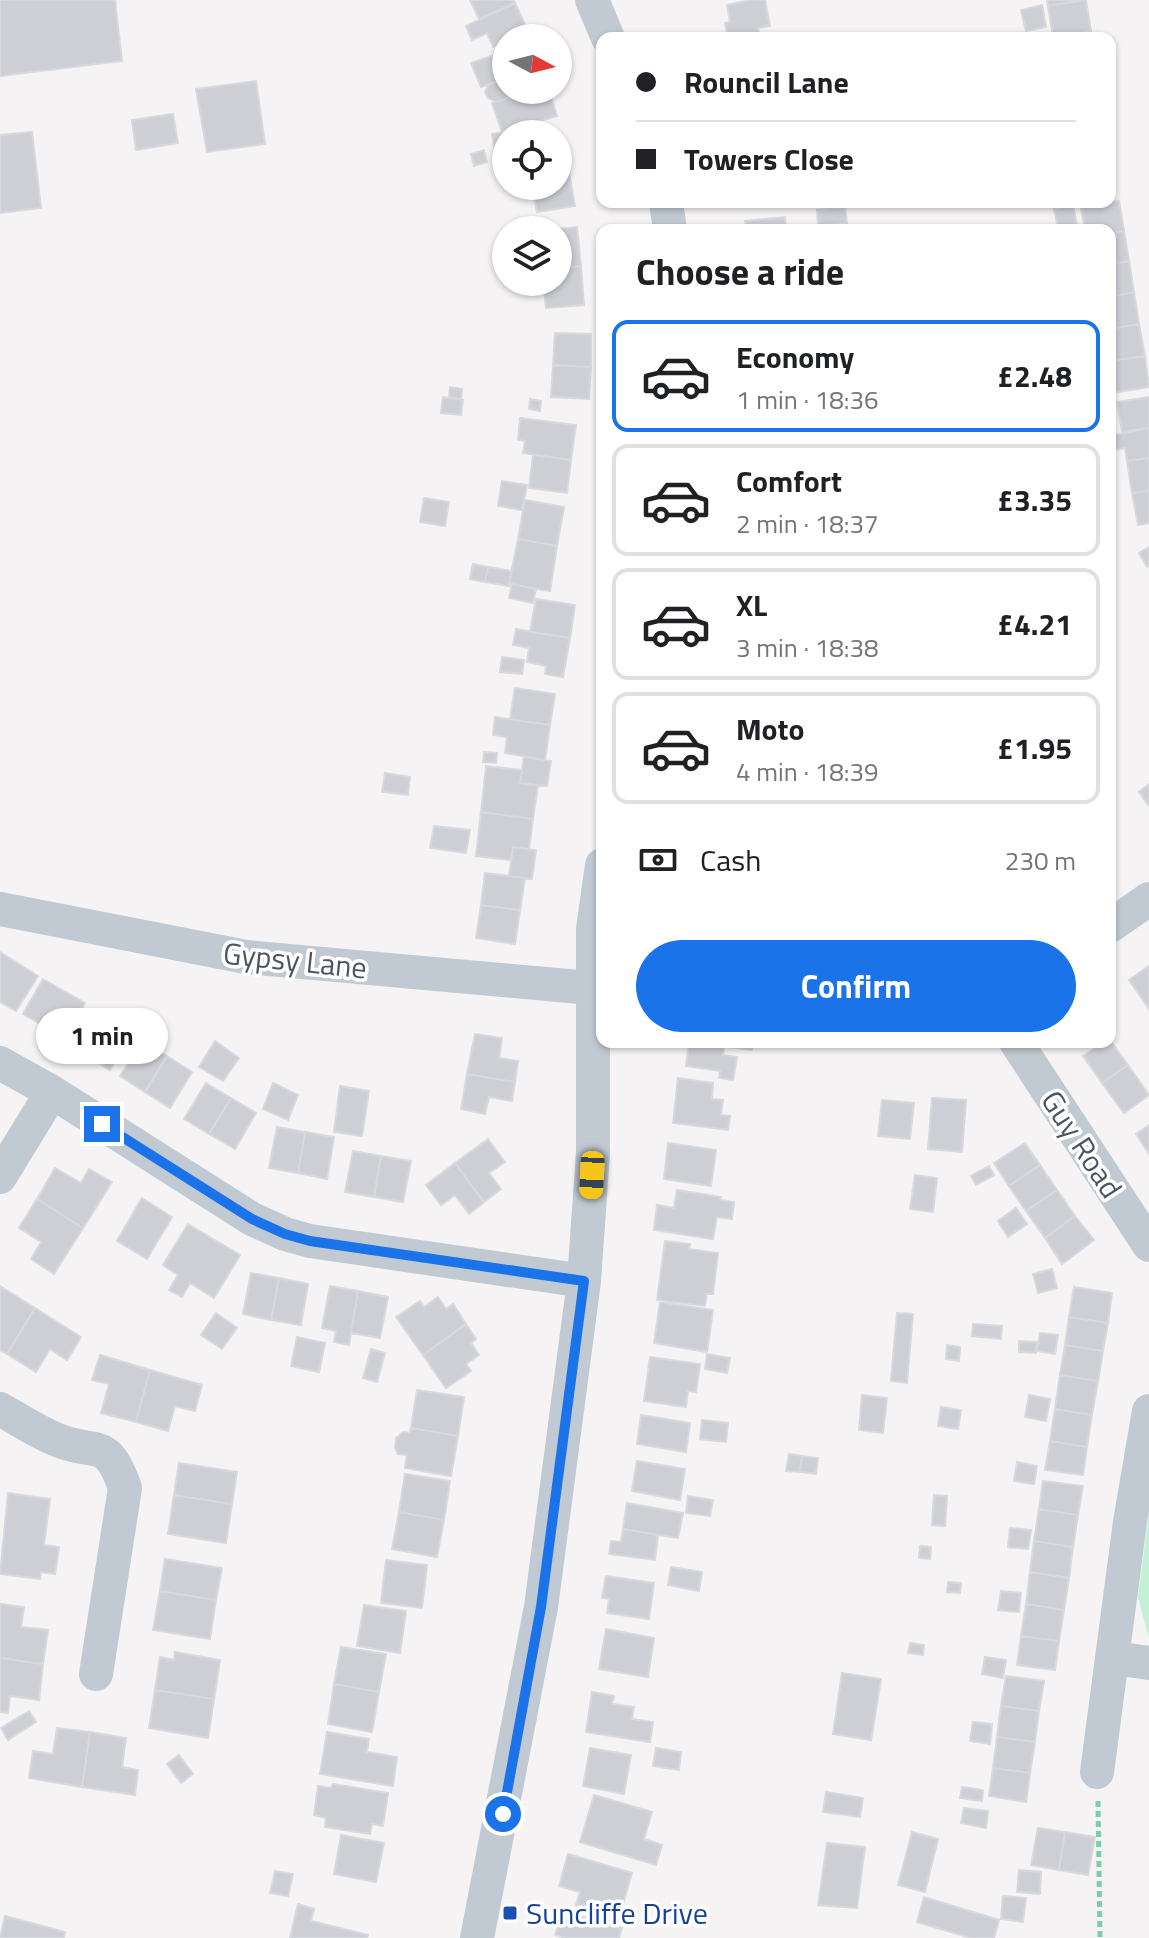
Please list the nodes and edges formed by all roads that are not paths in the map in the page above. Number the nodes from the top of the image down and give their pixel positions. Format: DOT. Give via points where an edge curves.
graph roads {
  1 [pos="592,0"];
  2 [pos="605,32"];
  3 [pos="1149,899"];
  4 [pos="596,908"];
  5 [pos="0,909"];
  6 [pos="1116,922"];
  7 [pos="596,974"];
  8 [pos="596,989"];
  9 [pos="596,1030"];
  10 [pos="1020,1048"];
  11 [pos="0,1063"];
  12 [pos="52,1092"];
  13 [pos="0,1177"];
  14 [pos="1149,1245"];
  15 [pos="584,1281"];
  16 [pos="0,1409"];
  17 [pos="1149,1411"];
  18 [pos="1114,1658"];
  19 [pos="1149,1663"];
  20 [pos="96,1674"];
  21 [pos="1097,1772"];
  22 [pos="477,1938"];
  1 -- 2 [label="street"];
  3 -- 6 [label="street"];
  4 -- 7 [label="street"];
  5 -- 8 [label="street, Gypsy Lane" via="246,957"];
  9 -- 15 [label="street"];
  10 -- 14 [label="street, Guy Road"];
  11 -- 12 [label="street"];
  12 -- 13 [label="street"];
  12 -- 15 [label="street" via="252,1219 285,1234"];
  15 -- 22 [label="street" via="541,1607"];
  16 -- 20 [label="street" via="58,1440 102,1449 117,1465 125,1488"];
  17 -- 18 [label="street"];
  18 -- 19 [label="street"];
  18 -- 21 [label="street"];
}
